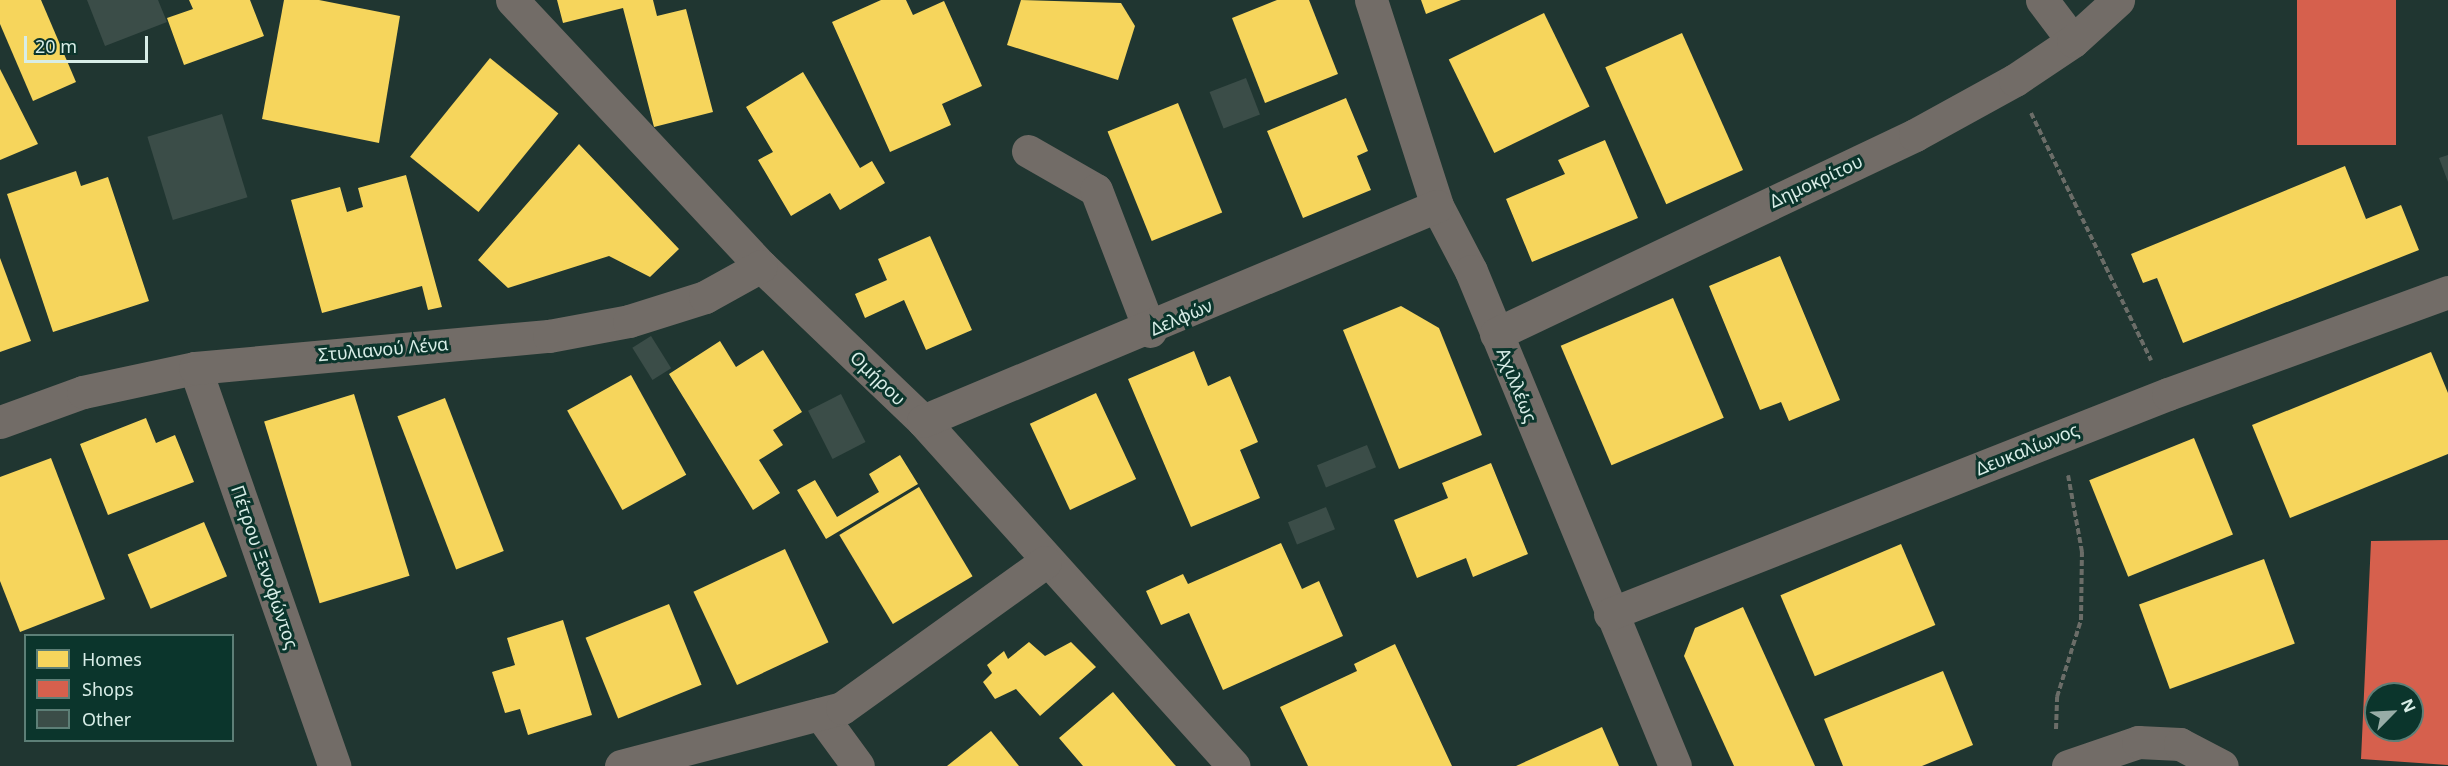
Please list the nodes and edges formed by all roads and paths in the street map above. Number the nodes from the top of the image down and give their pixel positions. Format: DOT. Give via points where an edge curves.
graph roads {
  1 [pos="512,0"];
  2 [pos="1371,0"];
  3 [pos="2042,0"];
  4 [pos="2118,0"];
  5 [pos="2073,41"];
  6 [pos="2015,80"];
  7 [pos="1028,151"];
  8 [pos="1437,206"];
  9 [pos="761,266"];
  10 [pos="2448,292"];
  11 [pos="1150,331"];
  12 [pos="1496,334"];
  13 [pos="195,368"];
  14 [pos="2168,394"];
  15 [pos="923,421"];
  16 [pos="0,422"];
  17 [pos="2054,438"];
  18 [pos="1045,562"];
  19 [pos="1610,614"];
  20 [pos="820,714"];
  21 [pos="2063,752"];
  22 [pos="334,766"];
  23 [pos="621,766"];
  24 [pos="858,766"];
  25 [pos="1234,766"];
  26 [pos="1675,766"];
  27 [pos="2222,766"];
  1 -- 9 [label="street, Ομήρου"];
  2 -- 8 [label="street, Αχιλλέως"];
  3 -- 5 [label="street"];
  4 -- 5 [label="street, Δημοκρίτου"];
  5 -- 6 [label="street, Δημοκρίτου"];
  6 -- 12 [label="street, Δημοκρίτου" via="1915,135"];
  6 -- 14 [label="path"];
  7 -- 11 [label="street" via="1096,190"];
  8 -- 11 [label="street, Δελφών"];
  8 -- 12 [label="street, Αχιλλέως"];
  9 -- 13 [label="street, Στυλιανού Λένα" via="705,297 629,321 549,336"];
  9 -- 15 [label="street, Ομήρου"];
  10 -- 14 [label="street, Δευκαλίωνος"];
  11 -- 15 [label="street, Δελφών"];
  12 -- 19 [label="street, Αχιλλέως"];
  13 -- 16 [label="street, Στυλιανού Λένα" via="83,393"];
  13 -- 22 [label="street, Πέτρου Ξενοφώντος"];
  14 -- 17 [label="street, Δευκαλίωνος"];
  15 -- 18 [label="street, Ομήρου"];
  17 -- 19 [label="street, Δευκαλίωνος"];
  17 -- 21 [label="path" via="2074,492 2082,552 2081,620 2057,697"];
  18 -- 20 [label="street" via="851,702"];
  18 -- 25 [label="street, Ομήρου"];
  19 -- 26 [label="street, Αχιλλέως"];
  20 -- 23 [label="street"];
  20 -- 24 [label="street"];
  21 -- 27 [label="street" via="2138,742 2180,744"];
}
